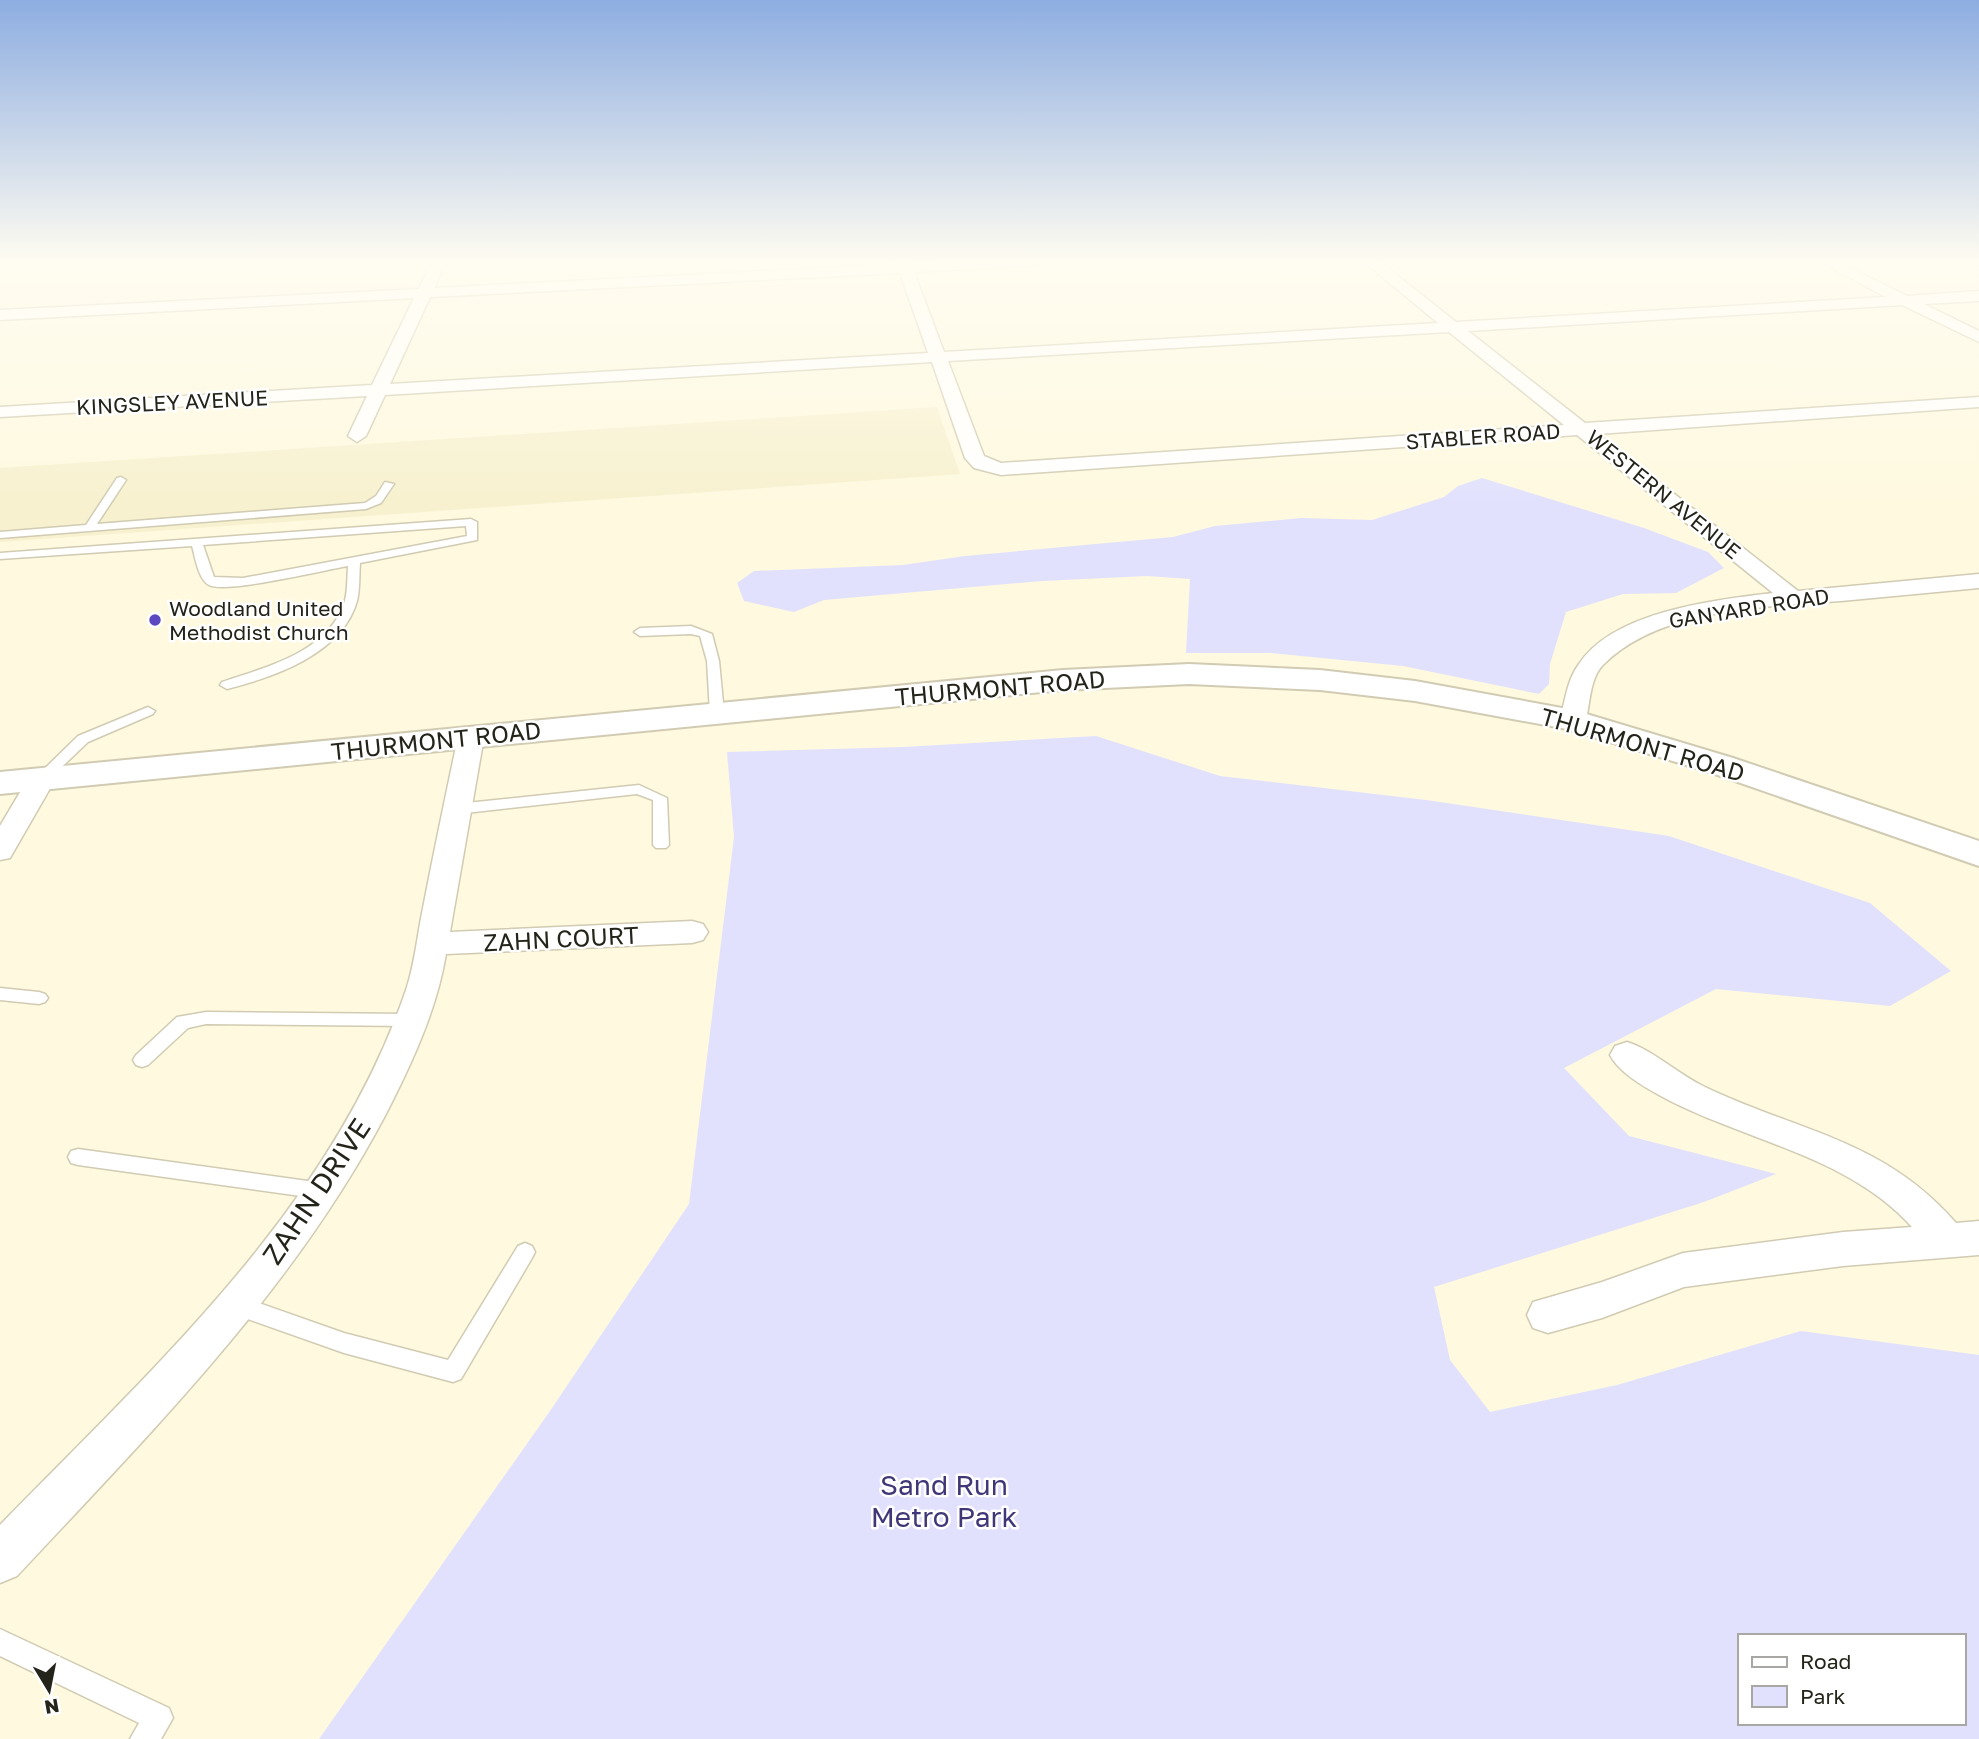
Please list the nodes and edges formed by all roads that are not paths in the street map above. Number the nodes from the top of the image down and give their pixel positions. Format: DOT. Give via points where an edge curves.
graph roads {
  1 [pos="400,342"];
  2 [pos="933,342"];
  3 [pos="1193,342"];
  4 [pos="1472,342"];
  5 [pos="938,357"];
  6 [pos="378,390"];
  7 [pos="1979,402"];
  8 [pos="0,412"];
  9 [pos="1584,429"];
  10 [pos="357,436"];
  11 [pos="121,480"];
  12 [pos="388,484"];
  13 [pos="89,528"];
  14 [pos="0,535"];
  15 [pos="196,541"];
  16 [pos="2,559"];
  17 [pos="354,561"];
  18 [pos="1979,581"];
  19 [pos="1793,598"];
  20 [pos="640,632"];
  21 [pos="227,685"];
  22 [pos="148,712"];
  23 [pos="716,713"];
  24 [pos="1573,720"];
  25 [pos="471,737"];
  26 [pos="42,778"];
  27 [pos="0,783"];
  28 [pos="457,808"];
  29 [pos="661,845"];
  30 [pos="0,851"];
  31 [pos="1979,854"];
  32 [pos="691,932"];
  33 [pos="431,944"];
  34 [pos="0,994"];
  35 [pos="39,998"];
  36 [pos="411,1020"];
  37 [pos="1627,1055"];
  38 [pos="142,1060"];
  39 [pos="78,1157"];
  40 [pos="322,1191"];
  41 [pos="1964,1240"];
  42 [pos="525,1252"];
  43 [pos="236,1305"];
  44 [pos="1548,1315"];
  45 [pos="0,1559"];
  46 [pos="0,1642"];
  47 [pos="144,1739"];
  1 -- 6 [label="street"];
  2 -- 5 [label="street"];
  3 -- 5 [label="street, KINGSLEY AVENUE"];
  4 -- 9 [label="street, WESTERN AVENUE"];
  5 -- 6 [label="street, KINGSLEY AVENUE"];
  5 -- 9 [label="street, STABLER ROAD" via="975,458 987,466 1016,469"];
  6 -- 8 [label="street, KINGSLEY AVENUE"];
  6 -- 10 [label="street"];
  7 -- 9 [label="street, STABLER ROAD"];
  9 -- 19 [label="street, WESTERN AVENUE"];
  11 -- 13 [label="lane"];
  12 -- 13 [label="lane" via="376,503 366,506"];
  13 -- 14 [label="lane"];
  15 -- 16 [label="lane"];
  15 -- 17 [label="lane" via="214,583 243,582"];
  15 -- 17 [label="lane" via="471,522 473,538"];
  17 -- 21 [label="lane" via="350,604 324,642 305,655"];
  18 -- 19 [label="street, GANYARD ROAD"];
  19 -- 24 [label="street, GANYARD ROAD" via="1679,615 1622,638 1586,672"];
  20 -- 23 [label="lane" via="691,630 706,634 713,661"];
  22 -- 26 [label="lane" via="83,739"];
  23 -- 24 [label="street, THURMONT ROAD" via="1063,680 1189,674 1367,685"];
  23 -- 25 [label="street, THURMONT ROAD"];
  24 -- 31 [label="street, THURMONT ROAD" via="1721,765"];
  25 -- 26 [label="street, THURMONT ROAD"];
  25 -- 28 [label="street, ZAHN DRIVE"];
  26 -- 27 [label="street, THURMONT ROAD"];
  26 -- 30 [label="street"];
  28 -- 29 [label="lane" via="639,789 660,798"];
  28 -- 33 [label="street, ZAHN DRIVE"];
  32 -- 33 [label="street, ZAHN COURT"];
  33 -- 36 [label="street, ZAHN DRIVE" via="423,989"];
  34 -- 35 [label="lane"];
  36 -- 38 [label="lane" via="206,1018 183,1022"];
  36 -- 40 [label="street, ZAHN DRIVE" via="373,1106"];
  37 -- 41 [label="street" via="1649,1074 1704,1102 1860,1168"];
  39 -- 40 [label="lane"];
  40 -- 43 [label="street, ZAHN DRIVE"];
  41 -- 44 [label="street" via="1843,1249 1683,1270"];
  42 -- 43 [label="lane" via="453,1372 344,1343"];
  43 -- 45 [label="street, ZAHN DRIVE" via="188,1362"];
  46 -- 47 [label="lane" via="159,1718"];
}
